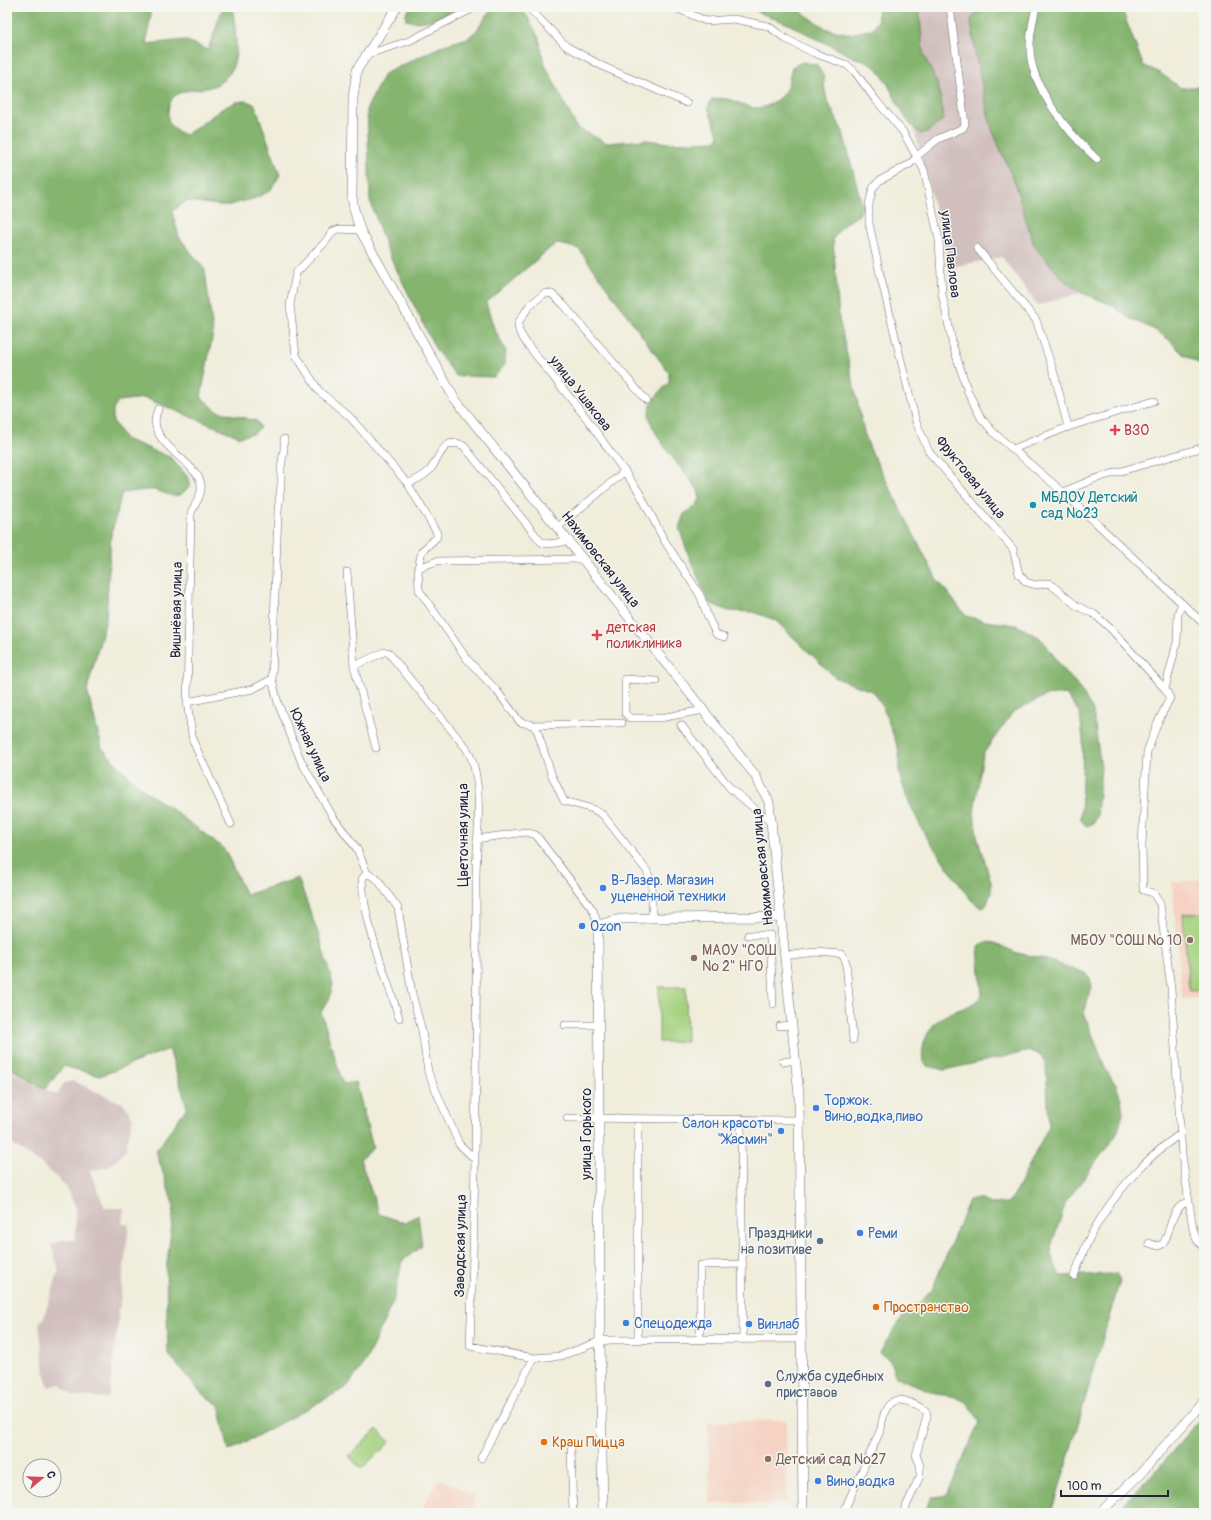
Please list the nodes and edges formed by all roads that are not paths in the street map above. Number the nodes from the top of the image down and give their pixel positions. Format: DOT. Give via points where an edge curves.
graph roads {
  1 [pos="397,7"];
  2 [pos="476,7"];
  3 [pos="528,7"];
  4 [pos="674,7"];
  5 [pos="950,7"];
  6 [pos="1036,7"];
  7 [pos="365,55"];
  8 [pos="688,103"];
  9 [pos="917,156"];
  10 [pos="1097,159"];
  11 [pos="360,230"];
  12 [pos="977,248"];
  13 [pos="646,400"];
  14 [pos="1154,401"];
  15 [pos="158,409"];
  16 [pos="1068,427"];
  17 [pos="284,439"];
  18 [pos="1204,447"];
  19 [pos="1013,449"];
  20 [pos="625,471"];
  21 [pos="408,484"];
  22 [pos="1063,492"];
  23 [pos="558,528"];
  24 [pos="570,541"];
  25 [pos="583,559"];
  26 [pos="418,568"];
  27 [pos="347,572"];
  28 [pos="1182,603"];
  29 [pos="1204,624"];
  30 [pos="724,637"];
  31 [pos="354,666"];
  32 [pos="272,679"];
  33 [pos="656,681"];
  34 [pos="1165,689"];
  35 [pos="187,702"];
  36 [pos="704,710"];
  37 [pos="622,723"];
  38 [pos="533,725"];
  39 [pos="681,725"];
  40 [pos="376,748"];
  41 [pos="231,824"];
  42 [pos="773,825"];
  43 [pos="477,839"];
  44 [pos="367,873"];
  45 [pos="781,917"];
  46 [pos="652,918"];
  47 [pos="598,925"];
  48 [pos="748,935"];
  49 [pos="785,956"];
  50 [pos="773,1004"];
  51 [pos="477,1012"];
  52 [pos="399,1018"];
  53 [pos="565,1025"];
  54 [pos="598,1025"];
  55 [pos="792,1025"];
  56 [pos="780,1026"];
  57 [pos="853,1040"];
  58 [pos="795,1060"];
  59 [pos="783,1062"];
  60 [pos="567,1118"];
  61 [pos="600,1118"];
  62 [pos="638,1119"];
  63 [pos="741,1119"];
  64 [pos="800,1120"];
  65 [pos="1180,1134"];
  66 [pos="474,1160"];
  67 [pos="1189,1201"];
  68 [pos="1149,1244"];
  69 [pos="1204,1248"];
  70 [pos="743,1264"];
  71 [pos="1074,1276"];
  72 [pos="743,1339"];
  73 [pos="801,1339"];
  74 [pos="638,1340"];
  75 [pos="700,1340"];
  76 [pos="600,1342"];
  77 [pos="534,1358"];
  78 [pos="1204,1401"];
  79 [pos="571,1450"];
  80 [pos="481,1458"];
  81 [pos="573,1513"];
  82 [pos="603,1513"];
  83 [pos="802,1513"];
  84 [pos="843,1513"];
  85 [pos="903,1513"];
  86 [pos="1100,1513"];
  1 -- 7 [label="main road, Нахимовская улица"];
  2 -- 7 [label="street" via="409,41"];
  3 -- 8 [label="street" via="566,46 604,67"];
  4 -- 9 [label="street, улица Павлова" via="706,21 721,22 734,19 768,26 786,39 814,53 848,65 903,132"];
  5 -- 9 [label="street" via="965,124 964,128 938,139"];
  6 -- 10 [label="street" via="1030,48 1040,83 1066,128"];
  7 -- 11 [label="main road, Нахимовская улица" via="357,70 353,98 352,197"];
  9 -- 19 [label="street, улица Павлова" via="928,187 939,240 942,294 959,367 981,418"];
  9 -- 34 [label="street, Фруктовая улица" via="910,164 879,181 873,188 869,204 869,222 916,422 929,452 1013,549 1019,574 1026,582 1036,585 1049,583 1077,606 1094,614 1111,629"];
  11 -- 21 [label="street" via="333,231 326,242 296,273 290,305 296,355 319,391 350,417"];
  11 -- 23 [label="main road, Нахимовская улица" via="454,398"];
  12 -- 16 [label="street" via="1036,320 1054,373"];
  13 -- 20 [label="street, улица Ушакова" via="552,294 545,293 530,305 518,323 519,331"];
  14 -- 16 [label="street"];
  15 -- 35 [label="street, Вишнёвая улица" via="155,427 163,440 194,472 202,490 191,513"];
  16 -- 19 [label="street"];
  17 -- 32 [label="street, Южная улица" via="278,511"];
  18 -- 22 [label="street" via="1094,479"];
  19 -- 22 [label="street, улица Павлова"];
  20 -- 23 [label="street"];
  20 -- 30 [label="street, улица Ушакова" via="664,540 700,595 716,634"];
  21 -- 24 [label="street" via="429,470 446,446 459,443 541,542 549,544"];
  21 -- 26 [label="street" via="437,533 437,537 422,552"];
  22 -- 28 [label="street, улица Павлова"];
  23 -- 24 [label="main road, Нахимовская улица"];
  24 -- 25 [label="main road, Нахимовская улица"];
  25 -- 26 [label="street" via="437,561"];
  25 -- 36 [label="main road, Нахимовская улица"];
  26 -- 38 [label="street" via="419,590 467,659 497,691 520,722"];
  27 -- 31 [label="street"];
  28 -- 29 [label="street, улица Павлова"];
  28 -- 34 [label="street" via="1178,614 1177,642"];
  31 -- 40 [label="street"];
  31 -- 43 [label="street, Цветочная улица" via="388,652 471,755 477,786"];
  32 -- 35 [label="street" via="254,689"];
  32 -- 44 [label="street, Южная улица" via="278,702 301,761 333,816 357,849"];
  33 -- 36 [label="street" via="625,679 625,713 630,718 660,718"];
  34 -- 65 [label="street" via="1170,698 1147,752 1142,845 1143,890 1153,893 1160,904 1171,988"];
  35 -- 41 [label="street, Вишнёвая улица" via="193,741"];
  36 -- 42 [label="main road, Нахимовская улица" via="762,785 769,802"];
  37 -- 38 [label="street"];
  38 -- 46 [label="street" via="564,801 593,809 603,815 647,871 652,885"];
  39 -- 42 [label="street" via="730,788"];
  42 -- 45 [label="main road, Нахимовская улица"];
  43 -- 47 [label="street, улица Горького" via="526,832 536,835 593,910"];
  43 -- 51 [label="street, Цветочная улица"];
  44 -- 52 [label="street" via="362,879 362,894"];
  44 -- 66 [label="street" via="377,879 398,908 428,1072 459,1144"];
  45 -- 46 [label="main road"];
  45 -- 49 [label="main road, Нахимовская улица"];
  46 -- 47 [label="main road" via="620,919"];
  47 -- 54 [label="main road, улица Горького"];
  48 -- 50 [label="street" via="770,935"];
  49 -- 55 [label="main road, Нахимовская улица"];
  49 -- 57 [label="street" via="815,952 842,954 846,962"];
  51 -- 66 [label="street, Заводская улица"];
  53 -- 54 [label="street"];
  54 -- 61 [label="main road, улица Горького"];
  55 -- 56 [label="street"];
  55 -- 58 [label="main road, Нахимовская улица"];
  58 -- 59 [label="street"];
  58 -- 64 [label="main road, Нахимовская улица"];
  60 -- 61 [label="street"];
  61 -- 62 [label="street"];
  61 -- 76 [label="main road, улица Горького"];
  62 -- 63 [label="street"];
  62 -- 74 [label="street"];
  63 -- 64 [label="street"];
  63 -- 70 [label="street"];
  64 -- 73 [label="main road, Нахимовская улица"];
  65 -- 67 [label="street"];
  65 -- 71 [label="street" via="1138,1171 1118,1194 1092,1234"];
  66 -- 77 [label="street, Заводская улица" via="470,1346"];
  67 -- 68 [label="street" via="1175,1211 1163,1244"];
  67 -- 69 [label="street" via="1193,1229 1197,1240"];
  70 -- 72 [label="street"];
  70 -- 75 [label="street" via="700,1265"];
  72 -- 73 [label="street, Заводская улица"];
  72 -- 75 [label="street, Заводская улица"];
  73 -- 83 [label="main road, Нахимовская улица"];
  74 -- 75 [label="street, Заводская улица"];
  74 -- 76 [label="street, Заводская улица"];
  76 -- 77 [label="street, Заводская улица" via="561,1356"];
  76 -- 82 [label="main road, улица Горького"];
  77 -- 80 [label="street"];
  78 -- 86 [label="main road" via="1141,1473"];
  79 -- 81 [label="street"];
  84 -- 85 [label="street" via="881,1429 882,1418 888,1404 903,1399 926,1411 927,1416 916,1455 920,1465 920,1476"];
}
